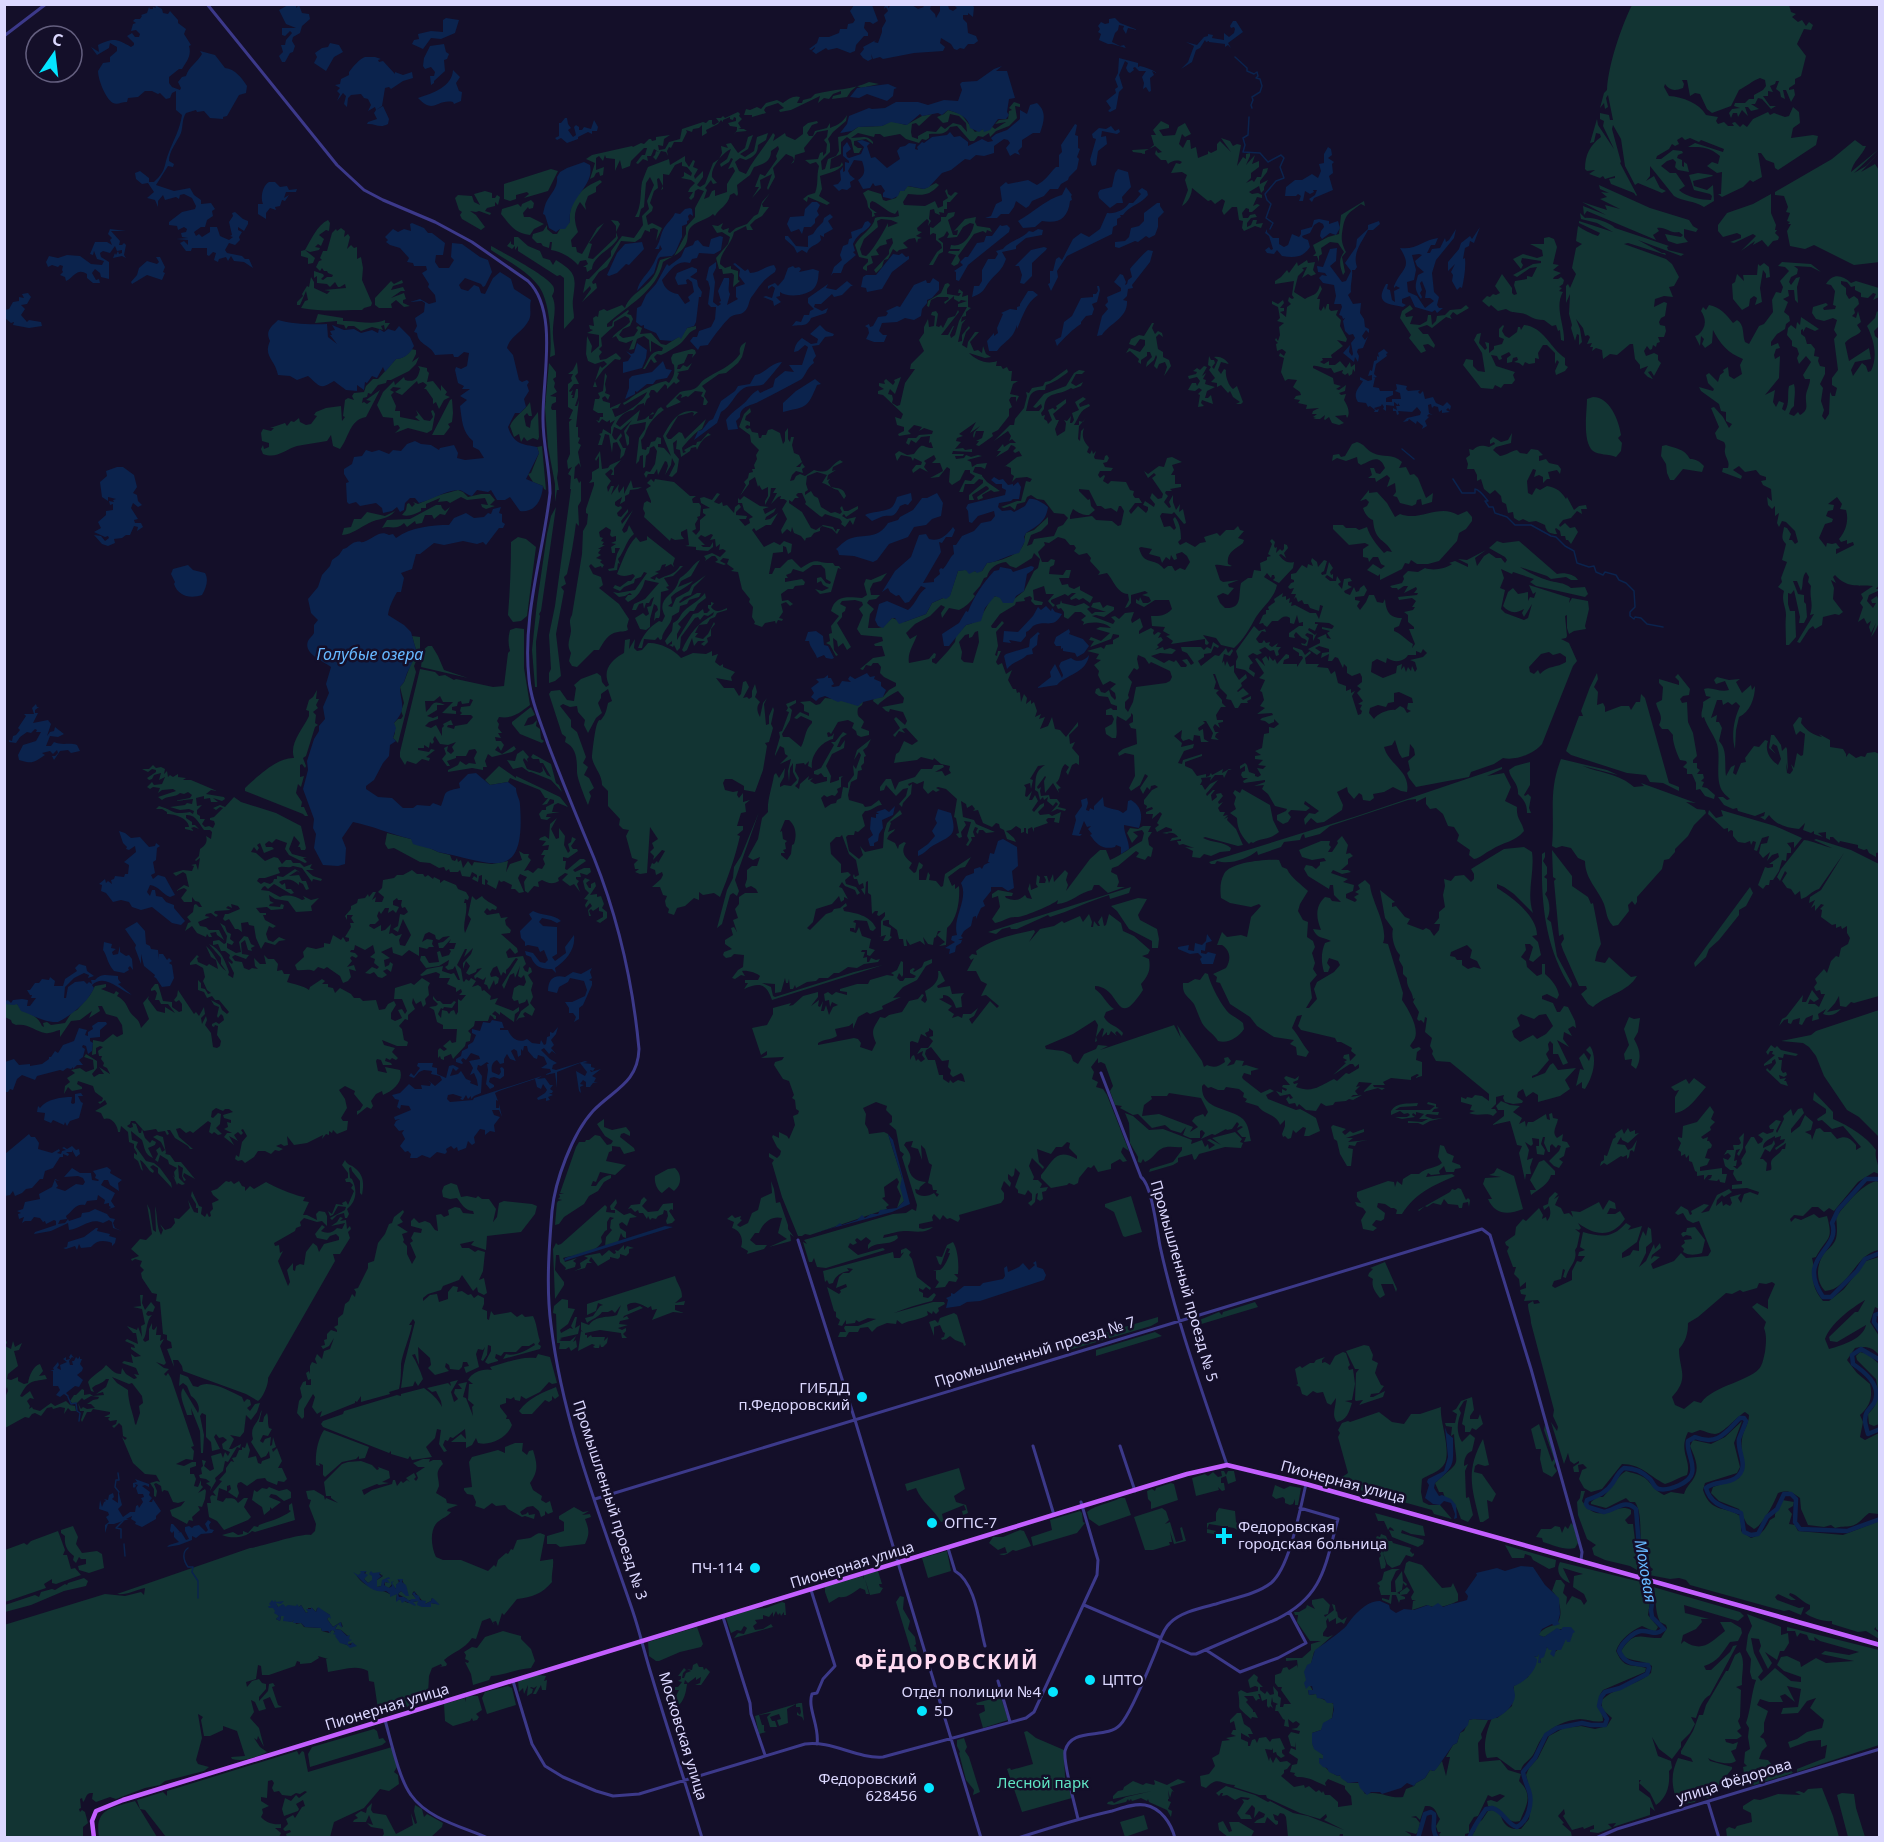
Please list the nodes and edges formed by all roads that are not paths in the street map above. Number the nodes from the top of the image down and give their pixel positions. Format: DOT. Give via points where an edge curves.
graph roads {
  1 [pos="46,4"];
  2 [pos="207,4"];
  3 [pos="4,36"];
  4 [pos="1101,1072"];
  5 [pos="798,1240"];
  6 [pos="1181,1320"];
  7 [pos="855,1420"];
  8 [pos="1034,1446"];
  9 [pos="1120,1446"];
  10 [pos="1227,1465"];
  11 [pos="1306,1484"];
  12 [pos="1135,1491"];
  13 [pos="595,1499"];
  14 [pos="1082,1504"];
  15 [pos="1300,1508"];
  16 [pos="1054,1515"];
  17 [pos="948,1548"];
  18 [pos="1581,1560"];
  19 [pos="898,1563"];
  20 [pos="811,1590"];
  21 [pos="1084,1605"];
  22 [pos="1290,1613"];
  23 [pos="723,1617"];
  24 [pos="1160,1639"];
  25 [pos="641,1641"];
  26 [pos="1880,1645"];
  27 [pos="985,1646"];
  28 [pos="1205,1650"];
  29 [pos="513,1680"];
  30 [pos="998,1681"];
  31 [pos="385,1720"];
  32 [pos="1010,1722"];
  33 [pos="952,1739"];
  34 [pos="818,1744"];
  35 [pos="1880,1749"];
  36 [pos="765,1755"];
  37 [pos="684,1779"];
  38 [pos="1708,1802"];
  39 [pos="1078,1819"];
  40 [pos="94,1838"];
  41 [pos="488,1838"];
  42 [pos="702,1838"];
  43 [pos="981,1838"];
  44 [pos="1018,1838"];
  45 [pos="1175,1838"];
  46 [pos="1596,1838"];
  47 [pos="1719,1838"];
  1 -- 3 [label="street"];
  2 -- 13 [label="street, Промышленный проезд № 3" via="352,181 382,200 472,243 528,281 540,298 546,349 543,422 550,494 530,624 529,681 619,936 639,1049 638,1062 628,1080 586,1120 566,1160 552,1209 551,1323 560,1381"];
  4 -- 6 [label="street, Промышленный проезд № 5" via="1148,1189"];
  5 -- 7 [label="street"];
  6 -- 7 [label="street, Промышленный проезд № 7"];
  6 -- 10 [label="street, Промышленный проезд № 5"];
  6 -- 18 [label="street, Промышленный проезд № 7" via="1482,1229 1490,1236 1531,1369 1580,1541"];
  7 -- 13 [label="street, Промышленный проезд № 7"];
  7 -- 19 [label="street"];
  8 -- 16 [label="street"];
  9 -- 12 [label="street"];
  10 -- 11 [label="main road, Пионерная улица"];
  10 -- 12 [label="main road, Пионерная улица"];
  11 -- 15 [label="street"];
  11 -- 18 [label="main road, Пионерная улица"];
  12 -- 14 [label="main road, Пионерная улица"];
  13 -- 25 [label="street, Промышленный проезд № 3"];
  14 -- 16 [label="main road, Пионерная улица"];
  14 -- 21 [label="street" via="1099,1562"];
  15 -- 22 [label="street" via="1338,1520 1319,1581 1308,1598"];
  15 -- 24 [label="street" via="1287,1556 1272,1582 1182,1615 1170,1623"];
  16 -- 17 [label="main road, Пионерная улица"];
  17 -- 19 [label="main road, Пионерная улица"];
  17 -- 27 [label="street" via="955,1571 972,1593"];
  18 -- 26 [label="main road, Пионерная улица"];
  19 -- 20 [label="main road, Пионерная улица"];
  19 -- 33 [label="street"];
  20 -- 23 [label="main road, Пионерная улица"];
  20 -- 34 [label="street" via="835,1666 810,1700"];
  21 -- 24 [label="street"];
  21 -- 32 [label="street" via="1034,1712"];
  22 -- 28 [label="street"];
  22 -- 28 [label="street" via="1306,1643 1246,1672 1236,1671"];
  23 -- 25 [label="main road, Пионерная улица"];
  23 -- 36 [label="street"];
  24 -- 28 [label="street" via="1191,1654"];
  24 -- 39 [label="street" via="1120,1725 1078,1737 1067,1746 1065,1758"];
  25 -- 29 [label="main road, Пионерная улица"];
  25 -- 37 [label="street, Московская улица"];
  29 -- 31 [label="main road, Пионерная улица"];
  29 -- 37 [label="street" via="534,1750 552,1771 613,1796 639,1794"];
  30 -- 32 [label="street"];
  31 -- 40 [label="main road, Пионерная улица" via="102,1806 93,1816"];
  31 -- 41 [label="street" via="405,1784 414,1799 430,1812"];
  32 -- 33 [label="street"];
  33 -- 34 [label="street" via="876,1758"];
  33 -- 43 [label="street"];
  34 -- 36 [label="street"];
  35 -- 38 [label="street, улица Фёдорова"];
  36 -- 37 [label="street"];
  37 -- 42 [label="street, Московская улица"];
  38 -- 46 [label="street, улица Фёдорова"];
  38 -- 47 [label="street"];
  39 -- 44 [label="street"];
  39 -- 45 [label="street" via="1146,1805 1167,1820"];
}
